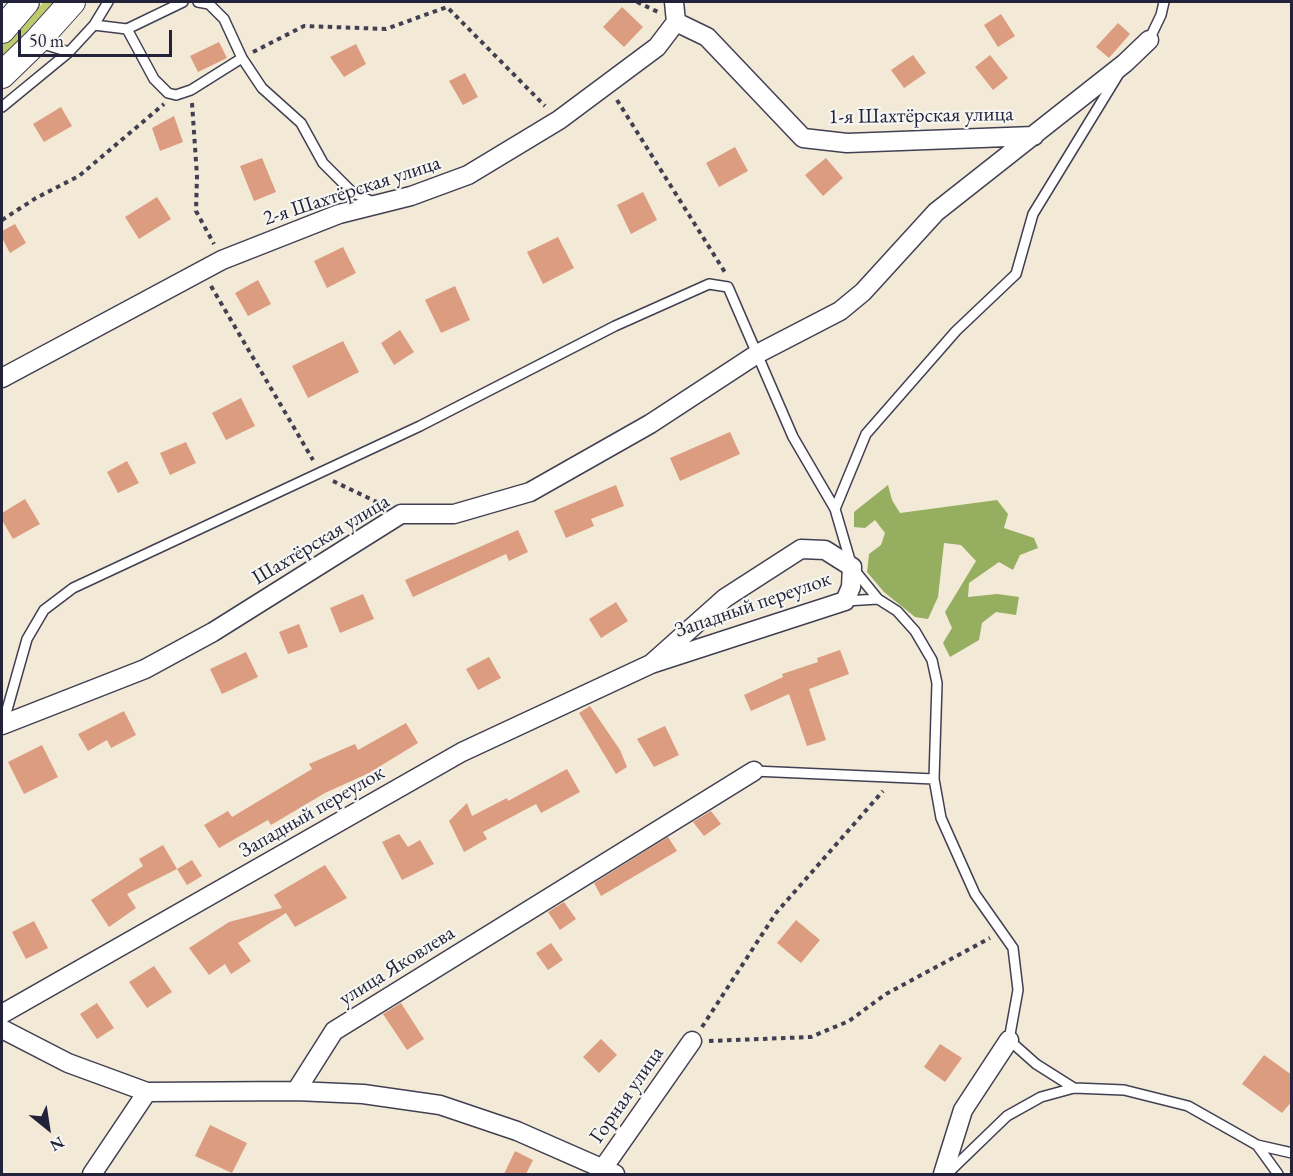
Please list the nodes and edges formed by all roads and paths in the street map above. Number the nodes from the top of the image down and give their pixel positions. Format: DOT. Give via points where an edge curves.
graph roads {
  1 [pos="26,2"];
  2 [pos="72,2"];
  3 [pos="108,2"];
  4 [pos="183,2"];
  5 [pos="198,2"];
  6 [pos="674,2"];
  7 [pos="1164,2"];
  8 [pos="676,22"];
  9 [pos="94,25"];
  10 [pos="127,29"];
  11 [pos="2,30"];
  12 [pos="1149,40"];
  13 [pos="37,41"];
  14 [pos="69,52"];
  15 [pos="242,58"];
  16 [pos="1125,63"];
  17 [pos="2,75"];
  18 [pos="607,84"];
  19 [pos="191,90"];
  20 [pos="176,95"];
  21 [pos="2,107"];
  22 [pos="559,120"];
  23 [pos="1034,136"];
  24 [pos="377,203"];
  25 [pos="2,220"];
  26 [pos="222,260"];
  27 [pos="201,269"];
  28 [pos="728,287"];
  29 [pos="757,354"];
  30 [pos="2,378"];
  31 [pos="318,474"];
  32 [pos="835,509"];
  33 [pos="401,514"];
  34 [pos="852,567"];
  35 [pos="878,599"];
  36 [pos="845,601"];
  37 [pos="651,664"];
  38 [pos="2,724"];
  39 [pos="754,771"];
  40 [pos="894,779"];
  41 [pos="934,779"];
  42 [pos="1001,932"];
  43 [pos="2,1014"];
  44 [pos="2,1029"];
  45 [pos="1009,1040"];
  46 [pos="692,1041"];
  47 [pos="1074,1088"];
  48 [pos="296,1091"];
  49 [pos="147,1092"];
  50 [pos="1257,1145"];
  51 [pos="1292,1152"];
  52 [pos="606,1173"];
  53 [pos="92,1174"];
  54 [pos="943,1174"];
  55 [pos="948,1174"];
  56 [pos="1278,1174"];
  1 -- 11 [label="main road"];
  2 -- 13 [label="main road"];
  3 -- 9 [label="lane"];
  4 -- 10 [label="lane"];
  5 -- 15 [label="lane" via="209,4 224,19"];
  6 -- 8 [label="street"];
  7 -- 12 [label="lane"];
  8 -- 18 [label="street, 2-я Шахтёрская улица" via="657,47"];
  8 -- 23 [label="street, 1-я Шахтёрская улица" via="707,37 802,138 847,143"];
  9 -- 10 [label="lane"];
  9 -- 14 [label="lane"];
  10 -- 20 [label="lane" via="154,79 168,93"];
  12 -- 16 [label="street, 1-я Шахтёрская улица"];
  13 -- 14 [label="lane"];
  13 -- 17 [label="main road"];
  14 -- 21 [label="lane"];
  15 -- 19 [label="lane"];
  15 -- 22 [label="path" via="304,26 386,29 447,7"];
  15 -- 24 [label="lane" via="262,88 301,123 323,164 352,192"];
  16 -- 23 [label="street, 1-я Шахтёрская улица"];
  16 -- 32 [label="lane" via="1033,214 1016,274 957,331 866,434"];
  18 -- 22 [label="street, 2-я Шахтёрская улица"];
  18 -- 28 [label="path" via="725,270"];
  19 -- 20 [label="lane"];
  19 -- 26 [label="path" via="196,211"];
  20 -- 25 [label="path" via="79,176"];
  22 -- 24 [label="street, 2-я Шахтёрская улица" via="468,176"];
  23 -- 29 [label="street, 1-я Шахтёрская улица" via="936,212 863,292 840,311"];
  24 -- 26 [label="street, 2-я Шахтёрская улица"];
  26 -- 27 [label="street, 2-я Шахтёрская улица"];
  27 -- 30 [label="street, 2-я Шахтёрская улица"];
  27 -- 31 [label="path"];
  28 -- 29 [label="lane"];
  28 -- 31 [label="lane" via="709,284 615,326"];
  29 -- 32 [label="lane" via="794,437"];
  29 -- 33 [label="street, Шахтёрская улица" via="650,424 530,492 454,514"];
  31 -- 33 [label="path"];
  31 -- 38 [label="lane" via="73,588 44,609 27,639"];
  32 -- 34 [label="lane"];
  33 -- 38 [label="street, Шахтёрская улица" via="213,632 145,669"];
  34 -- 35 [label="lane"];
  34 -- 36 [label="street, Западный переулок" via="851,587"];
  34 -- 37 [label="street, Западный переулок" via="825,550 801,549 724,598"];
  35 -- 36 [label="lane"];
  35 -- 41 [label="lane" via="897,611 915,631 932,660 937,683"];
  36 -- 37 [label="street, Западный переулок"];
  37 -- 43 [label="street, Западный переулок" via="462,753"];
  39 -- 40 [label="lane"];
  39 -- 48 [label="street, улица Яковлева" via="334,1031"];
  40 -- 41 [label="lane"];
  40 -- 46 [label="path" via="776,913"];
  41 -- 42 [label="lane" via="949,840 975,894"];
  42 -- 45 [label="lane" via="1013,948 1018,990"];
  42 -- 46 [label="path" via="886,994 849,1021 811,1037"];
  44 -- 49 [label="street" via="68,1063"];
  45 -- 47 [label="lane" via="1036,1064"];
  45 -- 54 [label="street" via="963,1110"];
  46 -- 52 [label="street, Горная улица"];
  47 -- 50 [label="lane" via="1124,1090 1188,1106"];
  47 -- 55 [label="lane" via="1041,1097 1007,1116"];
  48 -- 49 [label="street"];
  48 -- 52 [label="street" via="363,1094 440,1105 517,1131"];
  49 -- 53 [label="street"];
  50 -- 51 [label="lane"];
  50 -- 56 [label="lane"];
}
